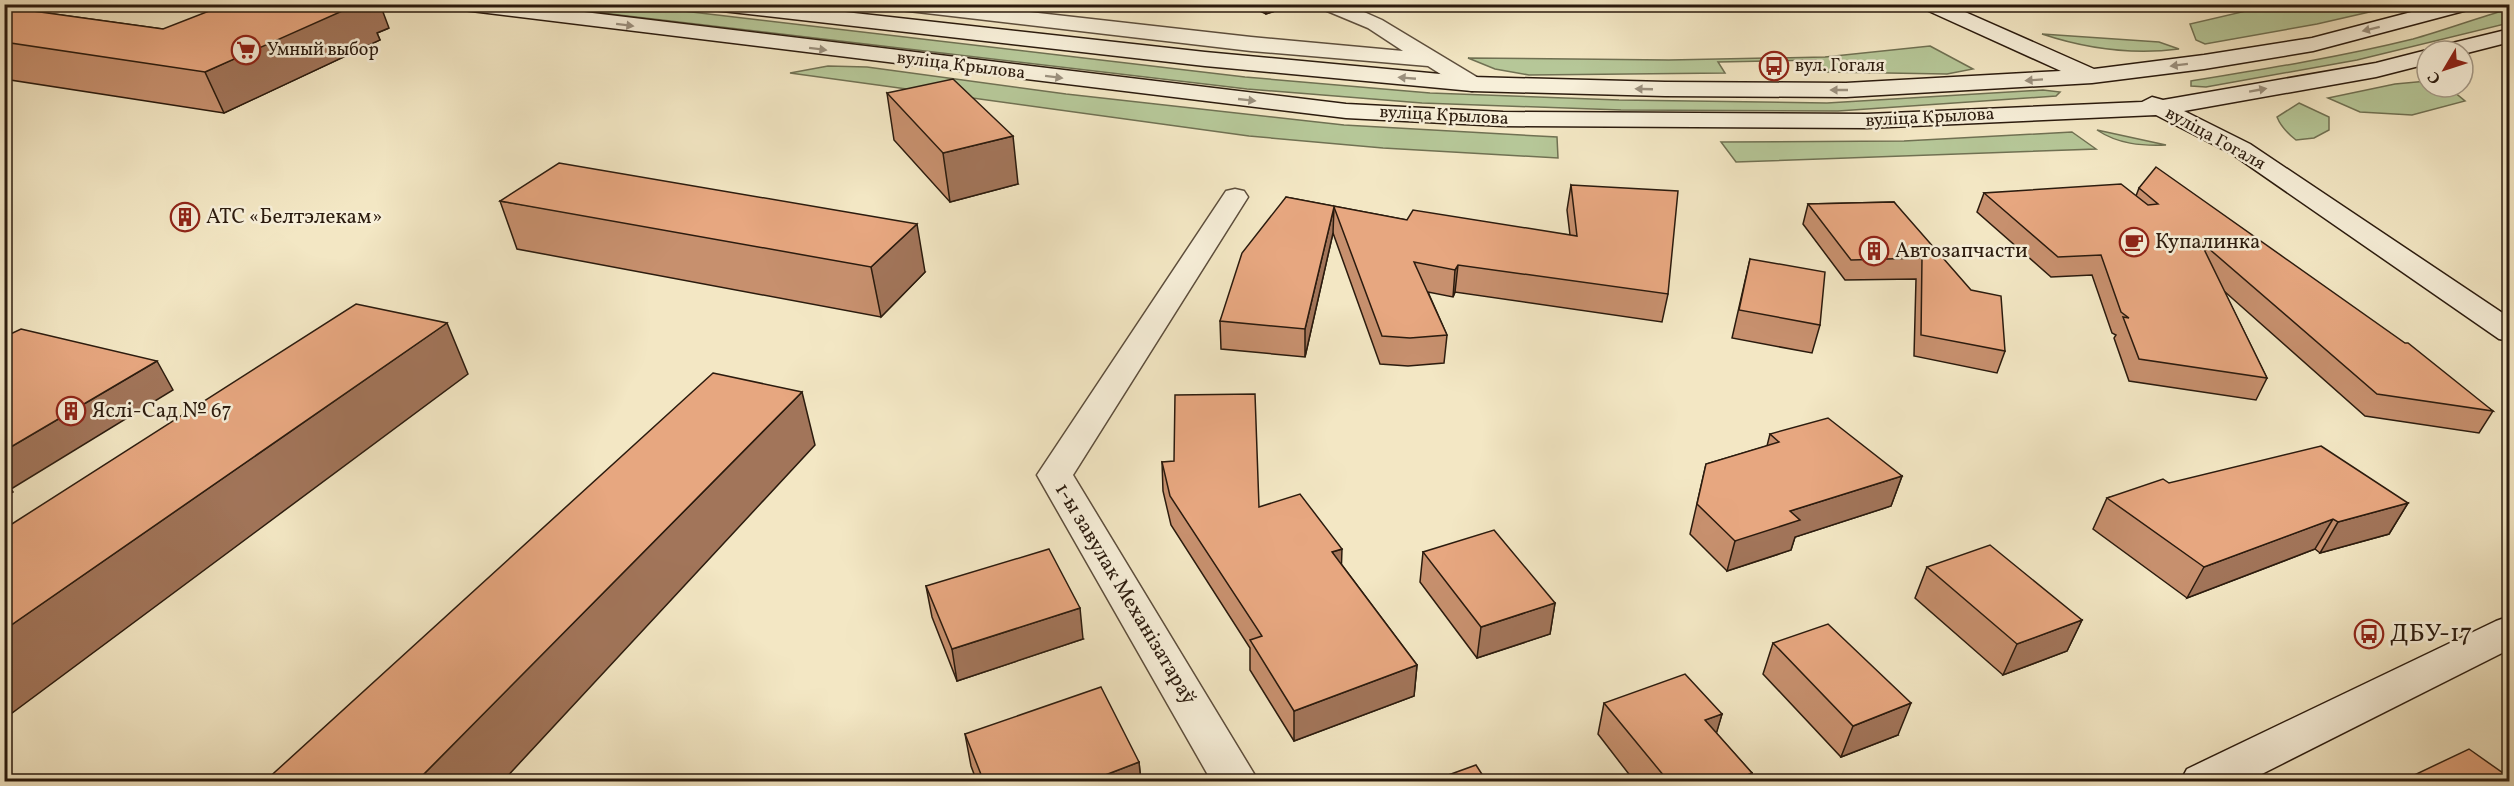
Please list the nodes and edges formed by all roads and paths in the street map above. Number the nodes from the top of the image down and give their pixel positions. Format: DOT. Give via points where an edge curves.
graph roads {
  1 [pos="463,4"];
  2 [pos="713,4"];
  3 [pos="900,4"];
  4 [pos="1327,4"];
  5 [pos="1929,4"];
  6 [pos="2468,4"];
  7 [pos="2510,35"];
  8 [pos="2475,44"];
  9 [pos="1434,60"];
  10 [pos="2415,60"];
  11 [pos="2092,76"];
  12 [pos="1472,84"];
  13 [pos="2159,108"];
  14 [pos="1236,197"];
  15 [pos="2510,332"];
  16 [pos="2510,631"];
  17 [pos="1236,782"];
  18 [pos="2203,782"];
  1 -- 13 [label="main road, вуліца Крылова, one-way" via="1346,111 1503,119 1752,122"];
  12 -- 2 [label="main road, вуліца Крылова, one-way" via="1193,58"];
  3 -- 9 [label="main road" via="1251,44"];
  4 -- 9 [label="main road" via="1375,24"];
  5 -- 11 [label="main road, вуліца Гогаля"];
  6 -- 11 [label="main road, вуліца Крылова, one-way" via="2313,44"];
  7 -- 8 [label="main road"];
  9 -- 12 [label="main road"];
  13 -- 10 [label="main road, вуліца Крылова, one-way"];
  11 -- 12 [label="main road, вуліца Крылова, one-way" via="1846,90"];
  11 -- 13 [label="main road, вуліца Гогаля"];
  13 -- 15 [label="main road, вуліца Гогаля" via="2241,149"];
  14 -- 17 [label="main road, 1-ы завулак Механізатараў" via="1055,475"];
  16 -- 18 [label="main road"];
}
